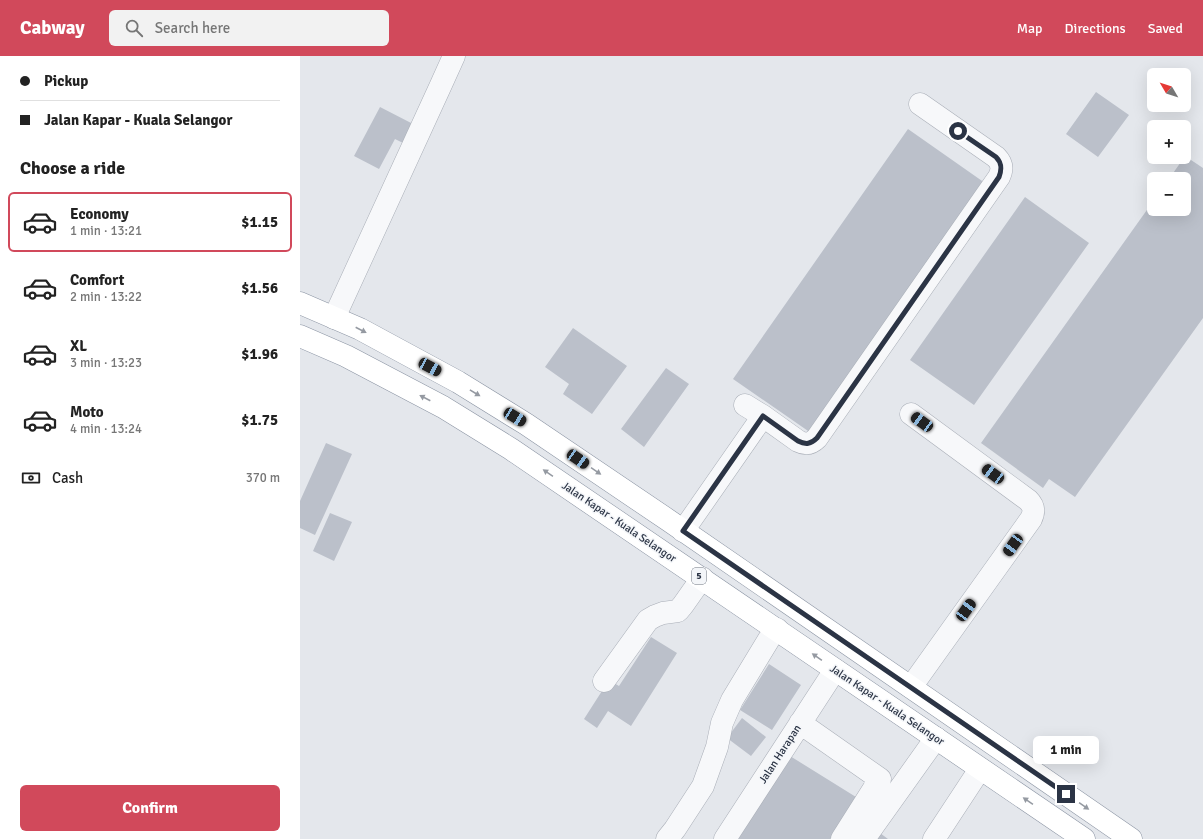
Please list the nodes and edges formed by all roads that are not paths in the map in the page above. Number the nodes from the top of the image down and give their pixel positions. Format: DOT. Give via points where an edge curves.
graph roads {
  1 [pos="454,56"];
  2 [pos="920,104"];
  3 [pos="300,303"];
  4 [pos="334,318"];
  5 [pos="300,336"];
  6 [pos="911,414"];
  7 [pos="683,531"];
  8 [pos="702,578"];
  9 [pos="777,630"];
  10 [pos="835,670"];
  11 [pos="604,681"];
  12 [pos="911,687"];
  13 [pos="800,723"];
  14 [pos="936,738"];
  15 [pos="980,769"];
  16 [pos="667,839"];
  17 [pos="725,839"];
  18 [pos="842,839"];
  19 [pos="864,839"];
  20 [pos="934,839"];
  21 [pos="1084,839"];
  22 [pos="1131,839"];
  1 -- 4 [label="street"];
  2 -- 7 [label="street" via="996,157 1002,166 999,177 814,442 808,444 798,441 754,411"];
  3 -- 4 [label="highway"];
  4 -- 7 [label="highway, one-way" via="360,329 458,382 526,424"];
  8 -- 5 [label="highway, Jalan Kapar - Kuala Selangor / 5, one-way" via="511,449 443,407 346,356"];
  6 -- 12 [label="street" via="1028,500 1032,504 1034,514"];
  7 -- 12 [label="highway"];
  8 -- 9 [label="highway, Jalan Kapar - Kuala Selangor / 5"];
  8 -- 11 [label="street" via="678,611 663,613 648,620"];
  10 -- 9 [label="highway, Jalan Kapar - Kuala Selangor / 5, one-way"];
  9 -- 16 [label="street" via="732,700 702,786"];
  10 -- 13 [label="street, Jalan Harapan"];
  10 -- 14 [label="highway, Jalan Kapar - Kuala Selangor / 5"];
  12 -- 22 [label="highway, one-way"];
  13 -- 17 [label="street, Jalan Harapan"];
  13 -- 18 [label="street" via="880,779"];
  14 -- 15 [label="highway, Jalan Kapar - Kuala Selangor / 5"];
  14 -- 19 [label="street"];
  15 -- 20 [label="street"];
  21 -- 15 [label="highway, Jalan Kapar - Kuala Selangor / 5, one-way"];
}
